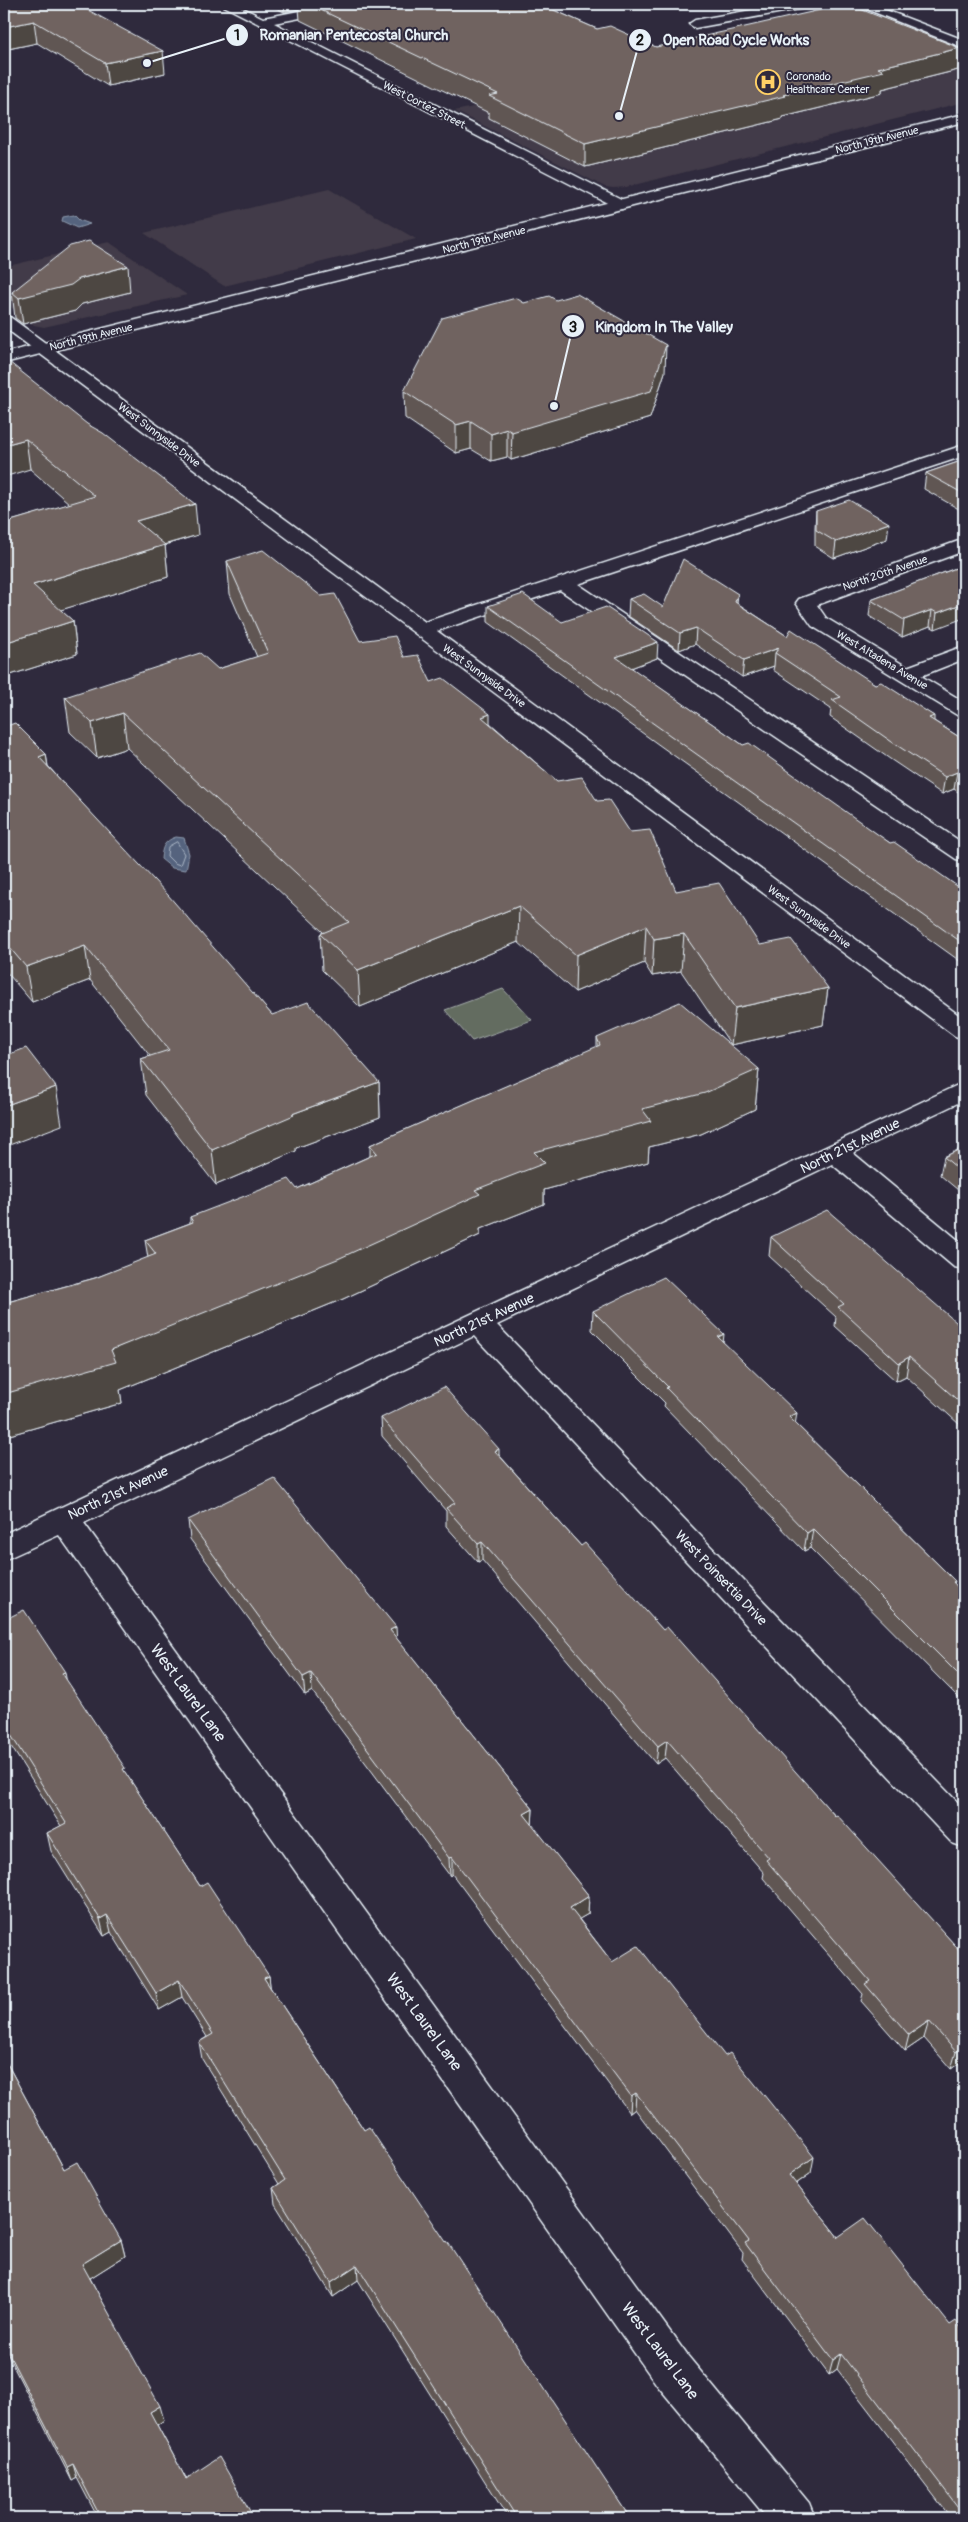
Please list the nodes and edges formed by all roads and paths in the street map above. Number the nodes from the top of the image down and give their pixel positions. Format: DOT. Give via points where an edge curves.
graph roads {
  1 [pos="226,4"];
  2 [pos="353,4"];
  3 [pos="805,4"];
  4 [pos="860,4"];
  5 [pos="262,22"];
  6 [pos="695,24"];
  7 [pos="329,44"];
  8 [pos="964,44"];
  9 [pos="312,47"];
  10 [pos="964,118"];
  11 [pos="622,205"];
  12 [pos="4,320"];
  13 [pos="43,348"];
  14 [pos="4,358"];
  15 [pos="964,450"];
  16 [pos="964,544"];
  17 [pos="564,584"];
  18 [pos="806,603"];
  19 [pos="421,630"];
  20 [pos="964,652"];
  21 [pos="905,675"];
  22 [pos="964,711"];
  23 [pos="964,854"];
  24 [pos="964,1031"];
  25 [pos="964,1090"];
  26 [pos="836,1154"];
  27 [pos="964,1260"];
  28 [pos="478,1323"];
  29 [pos="64,1519"];
  30 [pos="4,1548"];
  31 [pos="964,1832"];
  32 [pos="794,2518"];
  1 -- 5 [label="street, West Cortez Street"];
  2 -- 5 [label="street"];
  3 -- 6 [label="street"];
  4 -- 8 [label="street"];
  5 -- 9 [label="street, West Cortez Street"];
  7 -- 9 [label="street"];
  9 -- 11 [label="street, West Cortez Street"];
  10 -- 11 [label="street, North 19th Avenue"];
  11 -- 13 [label="street, North 19th Avenue"];
  12 -- 13 [label="street, West Sunnyside Drive"];
  13 -- 14 [label="street, North 19th Avenue"];
  13 -- 19 [label="street, West Sunnyside Drive"];
  15 -- 17 [label="street"];
  16 -- 18 [label="street, North 20th Avenue"];
  17 -- 19 [label="street"];
  17 -- 23 [label="street"];
  18 -- 21 [label="street, West Altadena Avenue" via="819,622"];
  19 -- 24 [label="street, West Sunnyside Drive"];
  20 -- 21 [label="street"];
  21 -- 22 [label="street, West Altadena Avenue"];
  25 -- 26 [label="street, North 21st Avenue"];
  26 -- 27 [label="street"];
  26 -- 28 [label="street, North 21st Avenue"];
  28 -- 29 [label="street, North 21st Avenue"];
  28 -- 31 [label="street, West Poinsettia Drive"];
  29 -- 30 [label="street, North 21st Avenue"];
  29 -- 32 [label="street, West Laurel Lane" via="672,2370"];
}
